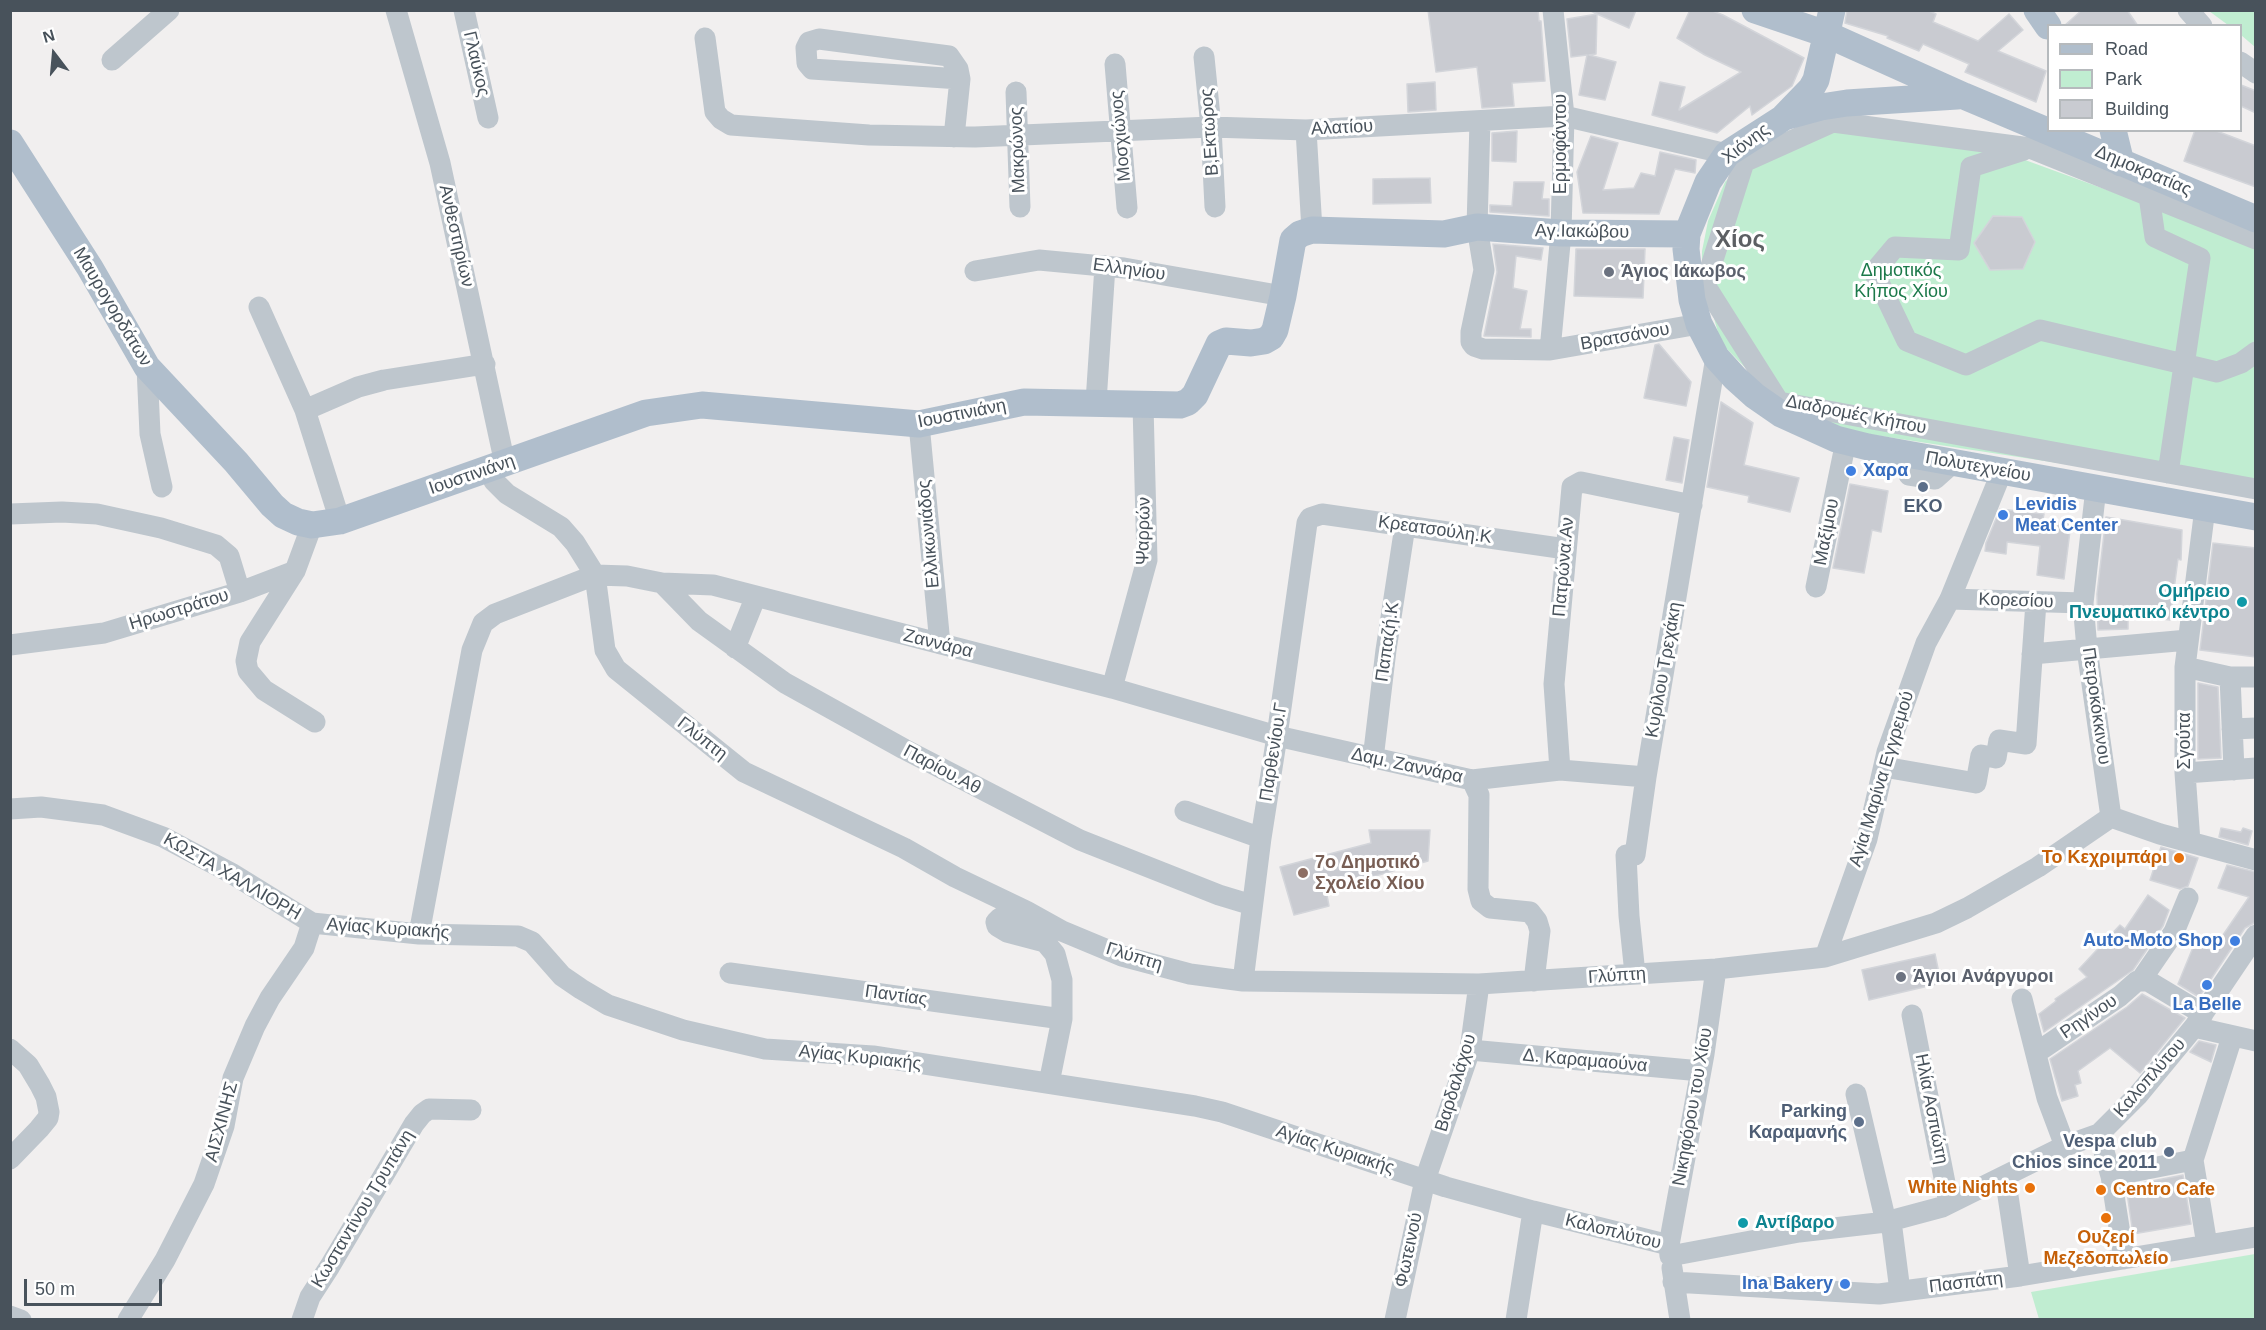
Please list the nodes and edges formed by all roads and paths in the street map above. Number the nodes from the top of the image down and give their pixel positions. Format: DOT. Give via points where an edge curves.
graph roads {
  1 [pos="396,10"];
  2 [pos="464,10"];
  3 [pos="1553,10"];
  4 [pos="2037,10"];
  5 [pos="2188,10"];
  6 [pos="167,11"];
  7 [pos="1762,14"];
  8 [pos="2048,24"];
  9 [pos="2200,24"];
  10 [pos="1827,32"];
  11 [pos="705,38"];
  12 [pos="1204,57"];
  13 [pos="112,60"];
  14 [pos="2242,63"];
  15 [pos="1115,64"];
  16 [pos="2256,73"];
  17 [pos="960,79"];
  18 [pos="1016,92"];
  19 [pos="1964,96"];
  20 [pos="1564,116"];
  21 [pos="488,118"];
  22 [pos="1783,118"];
  23 [pos="1480,121"];
  24 [pos="1211,127"];
  25 [pos="1119,130"];
  26 [pos="1306,130"];
  27 [pos="2047,131"];
  28 [pos="2048,132"];
  29 [pos="2113,132"];
  30 [pos="1018,136"];
  31 [pos="954,137"];
  32 [pos="10,143"];
  33 [pos="2030,148"];
  34 [pos="1727,154"];
  35 [pos="2121,163"];
  36 [pos="2149,196"];
  37 [pos="1020,207"];
  38 [pos="1215,207"];
  39 [pos="1127,208"];
  40 [pos="2256,219"];
  41 [pos="1477,227"];
  42 [pos="1312,230"];
  43 [pos="1561,233"];
  44 [pos="1687,234"];
  45 [pos="2256,239"];
  46 [pos="1105,266"];
  47 [pos="975,271"];
  48 [pos="1283,296"];
  49 [pos="259,307"];
  50 [pos="1696,312"];
  51 [pos="1550,350"];
  52 [pos="2256,352"];
  53 [pos="1716,357"];
  54 [pos="485,364"];
  55 [pos="2185,364"];
  56 [pos="147,367"];
  57 [pos="1096,402"];
  58 [pos="1143,405"];
  59 [pos="305,410"];
  60 [pos="919,424"];
  61 [pos="1846,441"];
  62 [pos="496,467"];
  63 [pos="2002,471"];
  64 [pos="2168,473"];
  65 [pos="162,487"];
  66 [pos="2096,488"];
  67 [pos="2256,489"];
  68 [pos="1692,505"];
  69 [pos="2205,508"];
  70 [pos="10,514"];
  71 [pos="2256,517"];
  72 [pos="340,521"];
  73 [pos="1307,523"];
  74 [pos="312,525"];
  75 [pos="1405,526"];
  76 [pos="1566,549"];
  77 [pos="295,571"];
  78 [pos="595,575"];
  79 [pos="662,583"];
  80 [pos="1816,587"];
  81 [pos="240,592"];
  82 [pos="756,596"];
  83 [pos="1950,599"];
  84 [pos="2036,602"];
  85 [pos="2083,603"];
  86 [pos="2188,640"];
  87 [pos="940,644"];
  88 [pos="10,645"];
  89 [pos="735,648"];
  90 [pos="2087,649"];
  91 [pos="2032,654"];
  92 [pos="2185,668"];
  93 [pos="2230,676"];
  94 [pos="2256,677"];
  95 [pos="1112,688"];
  96 [pos="315,722"];
  97 [pos="2256,728"];
  98 [pos="2232,729"];
  99 [pos="1277,736"];
  100 [pos="1373,759"];
  101 [pos="1884,767"];
  102 [pos="2256,768"];
  103 [pos="2234,770"];
  104 [pos="1560,771"];
  105 [pos="2185,773"];
  106 [pos="1646,777"];
  107 [pos="1472,780"];
  108 [pos="10,808"];
  109 [pos="1185,811"];
  110 [pos="2111,817"];
  111 [pos="1261,838"];
  112 [pos="2190,842"];
  113 [pos="2256,860"];
  114 [pos="2188,898"];
  115 [pos="1252,905"];
  116 [pos="312,923"];
  117 [pos="1062,931"];
  118 [pos="419,934"];
  119 [pos="2256,935"];
  120 [pos="1825,957"];
  121 [pos="1716,969"];
  122 [pos="730,973"];
  123 [pos="1635,974"];
  124 [pos="2141,980"];
  125 [pos="1243,981"];
  126 [pos="1534,981"];
  127 [pos="1479,984"];
  128 [pos="2022,999"];
  129 [pos="1912,1015"];
  130 [pos="1062,1019"];
  131 [pos="2199,1021"];
  132 [pos="2232,1036"];
  133 [pos="2256,1041"];
  134 [pos="10,1049"];
  135 [pos="1470,1050"];
  136 [pos="2036,1053"];
  137 [pos="1701,1071"];
  138 [pos="1049,1083"];
  139 [pos="1856,1094"];
  140 [pos="471,1110"];
  141 [pos="2099,1134"];
  142 [pos="2065,1146"];
  143 [pos="10,1159"];
  144 [pos="2193,1160"];
  145 [pos="2005,1176"];
  146 [pos="2111,1176"];
  147 [pos="1425,1180"];
  148 [pos="1949,1203"];
  149 [pos="1533,1211"];
  150 [pos="1889,1222"];
  151 [pos="2256,1237"];
  152 [pos="2207,1245"];
  153 [pos="1670,1250"];
  154 [pos="2124,1259"];
  155 [pos="2020,1276"];
  156 [pos="1673,1282"];
  157 [pos="1900,1291"];
  158 [pos="10,1316"];
  159 [pos="21,1320"];
  160 [pos="128,1320"];
  161 [pos="302,1320"];
  162 [pos="1395,1320"];
  163 [pos="1516,1320"];
  164 [pos="1680,1320"];
  1 -- 54 [label="street, Ανθεστηρίων" via="440,163"];
  2 -- 21 [label="street, Γλαύκος"];
  3 -- 20 [label="street, Ερμοφάντου"];
  4 -- 8 [label="main road"];
  5 -- 9 [label="street"];
  6 -- 13 [label="street"];
  7 -- 10 [label="main road, Δημοκρατίας"];
  10 -- 19 [label="main road, Δημοκρατίας"];
  10 -- 22 [label="main road, Χιόνης" via="1816,80"];
  11 -- 31 [label="street, Αλατίου" via="715,112 731,125"];
  12 -- 24 [label="street, Β,Εκτωρος"];
  14 -- 16 [label="street"];
  15 -- 25 [label="street, Μοσχιώνος"];
  17 -- 17 [label="street" via="812,69 807,63 806,48 809,42 819,39 948,56"];
  17 -- 31 [label="street"];
  18 -- 30 [label="street, Μακρώνος"];
  19 -- 22 [label="main road, Δημοκρατίας" via="1847,103"];
  19 -- 27 [label="main road, Δημοκρατίας"];
  20 -- 23 [label="street, Αλατίου"];
  20 -- 34 [label="street, Αλατίου"];
  20 -- 43 [label="street, Ερμοφάντου"];
  22 -- 34 [label="main road, Χιόνης"];
  23 -- 26 [label="street, Αλατίου"];
  23 -- 41 [label="street"];
  24 -- 25 [label="street, Αλατίου"];
  24 -- 26 [label="street, Αλατίου"];
  24 -- 38 [label="street, Β,Εκτωρος"];
  25 -- 30 [label="street, Αλατίου"];
  25 -- 39 [label="street, Μοσχιώνος"];
  26 -- 42 [label="street"];
  28 -- 35 [label="main road, Δημοκρατίας"];
  29 -- 35 [label="main road"];
  30 -- 31 [label="street, Αλατίου"];
  30 -- 37 [label="street, Μακρώνος"];
  32 -- 56 [label="main road, Μαυρογορδάτων" via="90,268"];
  33 -- 36 [label="street, Διαδρομές Κήπου"];
  33 -- 55 [label="street" via="1971,167 1959,250 1895,247 1874,272 1907,341 1965,365 2040,330"];
  33 -- 64 [label="street, Διαδρομές Κήπου" via="1833,122 1744,162 1705,285 1779,402"];
  34 -- 44 [label="main road, Χιόνης" via="1708,182"];
  35 -- 40 [label="main road, Δημοκρατίας"];
  36 -- 45 [label="street, Διαδρομές Κήπου"];
  36 -- 55 [label="street" via="2155,237 2200,258"];
  41 -- 42 [label="main road" via="1444,234"];
  41 -- 43 [label="main road, Αγ.Ιακώβου"];
  41 -- 51 [label="street, Βρατσάνου" via="1484,270 1471,342 1482,349"];
  42 -- 48 [label="main road, Ιουστινιάνη" via="1293,240"];
  43 -- 44 [label="main road, Αγ.Ιακώβου"];
  43 -- 51 [label="street, Ερμοφάντου"];
  44 -- 50 [label="main road, Χιόνης"];
  46 -- 47 [label="street, Ελληνίου" via="1039,260"];
  46 -- 48 [label="street, Ελληνίου"];
  46 -- 57 [label="street"];
  48 -- 58 [label="main road, Ιουστινιάνη" via="1271,337 1251,343 1219,344 1188,402"];
  49 -- 59 [label="street"];
  50 -- 51 [label="street, Βρατσάνου"];
  50 -- 53 [label="main road, Πολυτεχνείου"];
  52 -- 55 [label="street" via="2217,372"];
  53 -- 61 [label="main road, Πολυτεχνείου" via="1755,396 1781,414"];
  53 -- 68 [label="street, Κυρίλου Τρεχάκη"];
  54 -- 59 [label="street" via="384,380 357,387"];
  54 -- 62 [label="street, Ανθεστηρίων"];
  55 -- 64 [label="street"];
  56 -- 65 [label="street" via="150,434"];
  56 -- 74 [label="main road, Μαυρογορδάτων" via="272,505 284,515"];
  57 -- 58 [label="main road, Ιουστινιάνη"];
  57 -- 60 [label="main road, Ιουστινιάνη" via="1024,402"];
  58 -- 95 [label="street, Ψαρρών" via="1148,560"];
  59 -- 72 [label="street"];
  60 -- 62 [label="main road, Ιουστινιάνη" via="702,405 646,413"];
  60 -- 87 [label="street, Ελλικωνιάδος"];
  61 -- 63 [label="main road, Πολυτεχνείου"];
  61 -- 80 [label="street, Μαξίμου"];
  62 -- 72 [label="main road, Ιουστινιάνη"];
  62 -- 78 [label="street" via="494,481 507,494 561,527"];
  63 -- 66 [label="main road, Πολυτεχνείου"];
  63 -- 83 [label="street, Αγία Μαρίνα Εγγρεμού"];
  64 -- 67 [label="street, Διαδρομές Κήπου"];
  66 -- 69 [label="main road, Πολυτεχνείου"];
  66 -- 85 [label="street, Πετροκόκκινου"];
  68 -- 76 [label="street, Πατρώνα.Αν" via="1576,483 1570,492"];
  68 -- 106 [label="street, Κυρίλου Τρεχάκη"];
  69 -- 71 [label="main road, Πολυτεχνείου"];
  69 -- 86 [label="street, Σγούτα"];
  70 -- 81 [label="street" via="97,514 216,545 229,556"];
  72 -- 74 [label="main road, Ιουστινιάνη"];
  73 -- 75 [label="street, Κρεατσούλη.Κ" via="1322,514"];
  73 -- 99 [label="street, Παρθενίου.Γ"];
  74 -- 77 [label="street"];
  75 -- 76 [label="street, Κρεατσούλη.Κ"];
  75 -- 100 [label="street, Παπαζή.Κ"];
  76 -- 104 [label="street, Πατρώνα.Αν" via="1554,684"];
  77 -- 81 [label="street, Ηρωστράτου"];
  77 -- 96 [label="street" via="250,642 248,671 264,690"];
  78 -- 79 [label="street, Ζαννάρα"];
  78 -- 117 [label="street, Γλύπτη" via="605,650 616,669 744,772 904,848"];
  78 -- 118 [label="street" via="495,614 483,623 472,650"];
  79 -- 82 [label="street, Ζαννάρα" via="713,585"];
  79 -- 89 [label="street, Παρίου.Αθ" via="699,621"];
  81 -- 88 [label="street, Ηρωστράτου" via="104,633"];
  82 -- 87 [label="street, Ζαννάρα"];
  82 -- 89 [label="street"];
  83 -- 84 [label="street, Κορεσίου"];
  83 -- 101 [label="street, Αγία Μαρίνα Εγγρεμού" via="1926,644"];
  84 -- 85 [label="street, Κορεσίου"];
  84 -- 91 [label="street"];
  85 -- 90 [label="street, Πετροκόκκινου"];
  86 -- 90 [label="street"];
  86 -- 92 [label="street, Σγούτα"];
  87 -- 95 [label="street, Ζαννάρα"];
  89 -- 115 [label="street, Παρίου.Αθ" via="805,694 1070,835"];
  90 -- 91 [label="street"];
  90 -- 110 [label="street, Πετροκόκκινου"];
  91 -- 101 [label="street" via="2026,744 1999,741 1996,758 1981,755 1976,783"];
  92 -- 93 [label="street"];
  92 -- 105 [label="street, Σγούτα"];
  93 -- 94 [label="street"];
  93 -- 98 [label="street"];
  95 -- 99 [label="street, Ζαννάρα"];
  97 -- 98 [label="street"];
  98 -- 103 [label="street"];
  99 -- 100 [label="street, Δαμ. Ζαννάρα"];
  99 -- 111 [label="street, Παρθενίου.Γ"];
  100 -- 107 [label="street, Δαμ. Ζαννάρα"];
  101 -- 120 [label="street, Αγία Μαρίνα Εγγρεμού" via="1867,839"];
  102 -- 103 [label="street"];
  103 -- 105 [label="street"];
  104 -- 106 [label="street, Δαμ. Ζαννάρα"];
  104 -- 107 [label="street, Δαμ. Ζαννάρα"];
  105 -- 112 [label="street, Σγούτα"];
  106 -- 123 [label="street, Κυρίλου Τρεχάκη" via="1635,855 1626,855"];
  107 -- 126 [label="street" via="1479,795 1481,901 1490,908 1530,912 1538,921"];
  108 -- 116 [label="street, ΚΩΣΤΑ ΧΑΛΛΙΟΡΗ" via="41,807 95,814 163,837"];
  109 -- 111 [label="street"];
  110 -- 112 [label="street"];
  110 -- 120 [label="street, Γλύπτη" via="2038,867 1967,908 1936,923"];
  111 -- 115 [label="street, Παρθενίου.Γ"];
  112 -- 113 [label="street"];
  114 -- 124 [label="street, Ρηγίνου" via="2174,932"];
  115 -- 125 [label="street, Παρθενίου.Γ"];
  116 -- 118 [label="street, Αγίας Κυριακής"];
  116 -- 160 [label="street, ΑΙΣΧΙΝΗΣ" via="304,948 270,998 233,1078 224,1126 204,1184 165,1260"];
  117 -- 125 [label="street, Γλύπτη" via="1122,956 1190,974"];
  117 -- 130 [label="street" via="1000,918 996,922 1007,932 1050,946 1062,980"];
  118 -- 138 [label="street, Αγίας Κυριακής" via="518,936 532,942 562,976 608,1005 733,1042 765,1049 873,1056"];
  119 -- 131 [label="street, Καλοπλύτου"];
  120 -- 121 [label="street, Γλύπτη"];
  121 -- 123 [label="street, Γλύπτη"];
  121 -- 137 [label="street, Νικηφόρου του Χίου"];
  122 -- 130 [label="street, Παντίας"];
  123 -- 126 [label="street, Γλύπτη"];
  124 -- 131 [label="street" via="2148,981"];
  124 -- 136 [label="street, Ρηγίνου"];
  125 -- 127 [label="street, Γλύπτη"];
  126 -- 127 [label="street, Γλύπτη"];
  127 -- 135 [label="street, Βαρδαλάχου"];
  128 -- 136 [label="street"];
  129 -- 148 [label="street, Ηλία Ασπιώτη"];
  130 -- 138 [label="street"];
  131 -- 132 [label="street"];
  131 -- 141 [label="street, Καλοπλύτου" via="2138,1095"];
  132 -- 133 [label="street"];
  132 -- 144 [label="street"];
  134 -- 143 [label="street" via="28,1065 40,1084 49,1112 39,1129"];
  135 -- 137 [label="street, Δ. Καραμαούνα"];
  135 -- 147 [label="street, Βαρδαλάχου"];
  136 -- 142 [label="street"];
  137 -- 153 [label="street, Νικηφόρου του Χίου"];
  138 -- 147 [label="street, Αγίας Κυριακής" via="1222,1112"];
  139 -- 150 [label="street"];
  140 -- 161 [label="street, Κωσταντίνου Τρυπάνη" via="429,1109 422,1114 310,1297"];
  141 -- 142 [label="street, Καλοπλύτου"];
  141 -- 146 [label="street"];
  142 -- 145 [label="street, Καλοπλύτου"];
  144 -- 146 [label="street"];
  144 -- 152 [label="street"];
  145 -- 148 [label="street, Καλοπλύτου"];
  145 -- 155 [label="street"];
  146 -- 154 [label="street"];
  147 -- 149 [label="street, Καλοπλύτου"];
  147 -- 162 [label="street, Φωτεινού"];
  148 -- 150 [label="street, Καλοπλύτου"];
  149 -- 153 [label="street, Καλοπλύτου"];
  149 -- 163 [label="street"];
  150 -- 153 [label="street, Καλοπλύτου"];
  150 -- 157 [label="street"];
  151 -- 152 [label="street, Πασπάτη"];
  152 -- 154 [label="street, Πασπάτη"];
  153 -- 156 [label="street, Νικηφόρου του Χίου"];
  154 -- 155 [label="street, Πασπάτη"];
  155 -- 157 [label="street, Πασπάτη"];
  156 -- 157 [label="street, Πασπάτη" via="1880,1294"];
  156 -- 164 [label="street, Νικηφόρου του Χίου"];
  158 -- 159 [label="street"];
}
